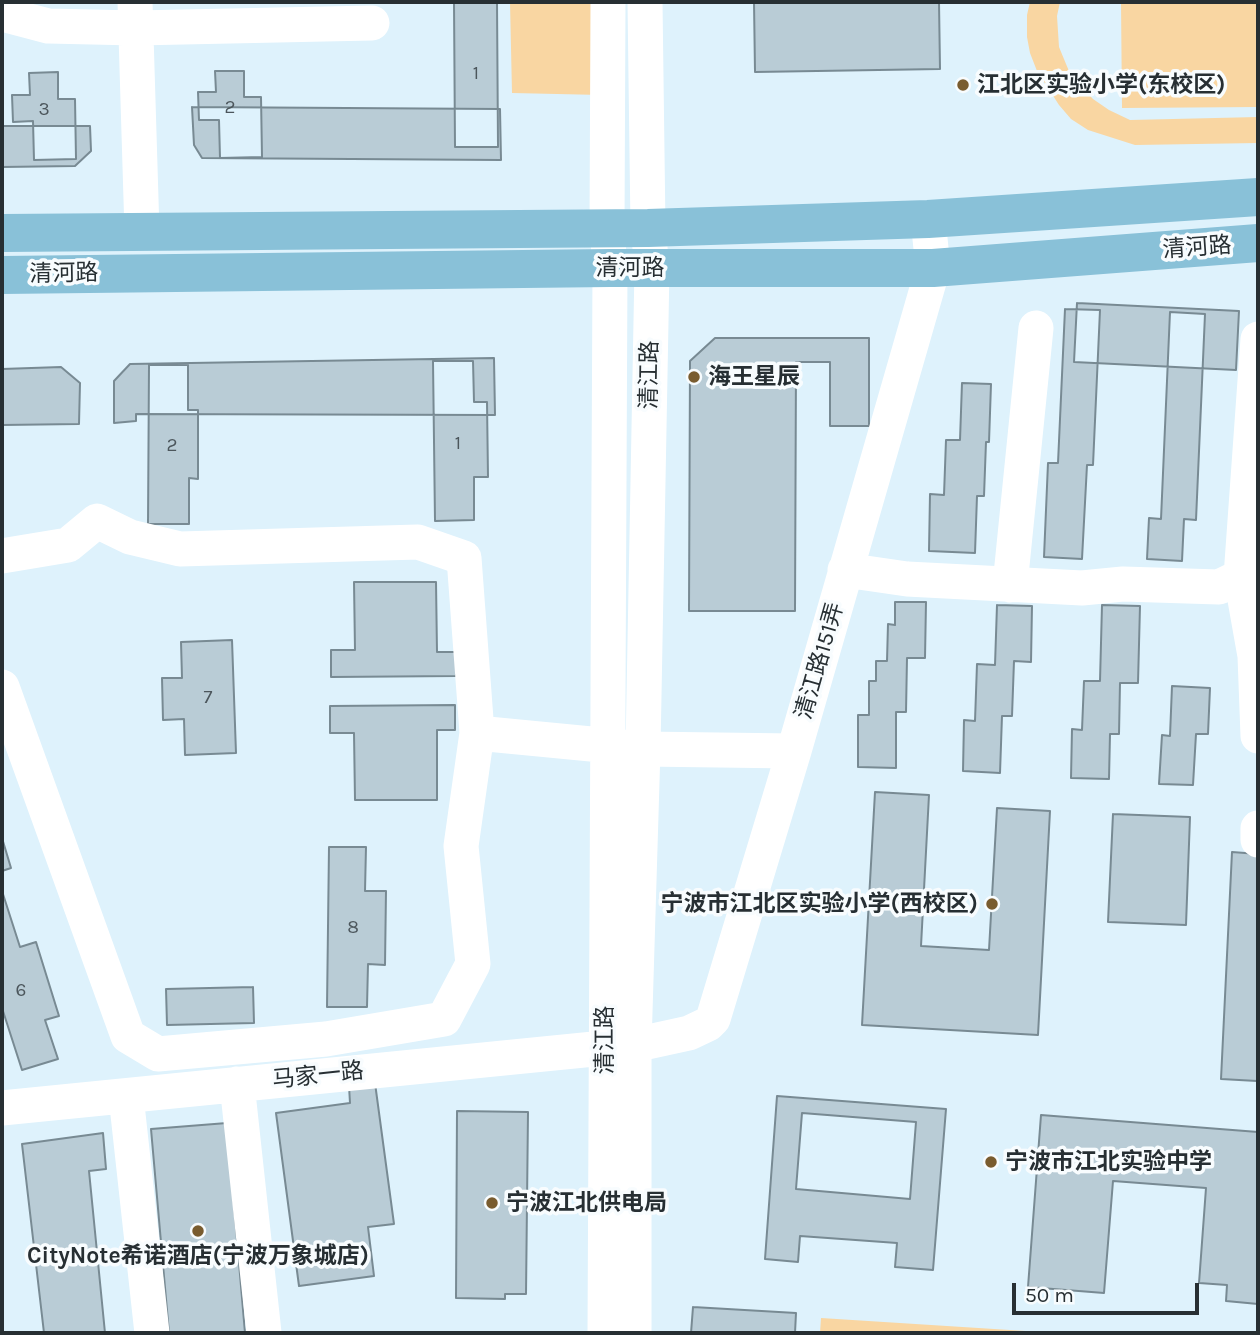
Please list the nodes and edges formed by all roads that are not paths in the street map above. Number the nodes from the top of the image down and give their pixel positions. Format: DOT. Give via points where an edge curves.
graph roads {
  1 [pos="608,2"];
  2 [pos="645,2"];
  3 [pos="2,14"];
  4 [pos="135,15"];
  5 [pos="372,23"];
  6 [pos="1258,197"];
  7 [pos="928,219"];
  8 [pos="607,228"];
  9 [pos="648,228"];
  10 [pos="142,232"];
  11 [pos="2,233"];
  12 [pos="1258,243"];
  13 [pos="610,268"];
  14 [pos="652,268"];
  15 [pos="933,268"];
  16 [pos="2,275"];
  17 [pos="1035,328"];
  18 [pos="1258,339"];
  19 [pos="2,556"];
  20 [pos="845,570"];
  21 [pos="1249,573"];
  22 [pos="1010,584"];
  23 [pos="2,687"];
  24 [pos="477,733"];
  25 [pos="1258,736"];
  26 [pos="608,746"];
  27 [pos="643,749"];
  28 [pos="794,751"];
  29 [pos="1258,828"];
  30 [pos="1258,840"];
  31 [pos="620,1046"];
  32 [pos="237,1084"];
  33 [pos="127,1096"];
  34 [pos="2,1108"];
  35 [pos="152,1333"];
  36 [pos="264,1333"];
  37 [pos="605,1333"];
  38 [pos="634,1333"];
  1 -- 8 [label="street, 清江路"];
  2 -- 9 [label="street, 清江路"];
  3 -- 4 [label="street" via="48,26"];
  4 -- 5 [label="street"];
  4 -- 10 [label="street"];
  6 -- 7 [label="main road, 清河路"];
  7 -- 9 [label="main road, 清河路"];
  7 -- 15 [label="street, 清江路151弄"];
  8 -- 9 [label="main road, 清河路"];
  8 -- 10 [label="main road, 清河路"];
  8 -- 13 [label="street, 清江路"];
  9 -- 14 [label="street, 清江路"];
  10 -- 11 [label="main road, 清河路"];
  12 -- 15 [label="main road, 清河路"];
  13 -- 14 [label="main road, 清河路"];
  13 -- 16 [label="main road, 清河路"];
  13 -- 26 [label="street, 清江路"];
  14 -- 15 [label="main road, 清河路"];
  14 -- 27 [label="street, 清江路"];
  15 -- 20 [label="street, 清江路151弄"];
  17 -- 22 [label="street"];
  18 -- 21 [label="street"];
  19 -- 24 [label="street" via="68,545 97,521 130,537 180,550 418,542 464,558"];
  20 -- 22 [label="street" via="907,579"];
  20 -- 28 [label="street, 清江路151弄"];
  21 -- 22 [label="street" via="1219,587"];
  21 -- 25 [label="street"];
  23 -- 24 [label="street" via="128,1036 158,1054 326,1039 444,1019 473,964 461,846"];
  24 -- 26 [label="street"];
  26 -- 27 [label="street"];
  26 -- 31 [label="street, 清江路"];
  27 -- 28 [label="street"];
  27 -- 31 [label="street, 清江路"];
  28 -- 31 [label="street, 清江路151弄" via="713,1019 698,1030"];
  29 -- 30 [label="street"];
  31 -- 32 [label="street, 马家一路"];
  31 -- 37 [label="street, 清江路"];
  31 -- 38 [label="street, 清江路"];
  32 -- 33 [label="street, 马家一路"];
  32 -- 36 [label="street"];
  33 -- 34 [label="street, 马家一路"];
  33 -- 35 [label="street"];
}
